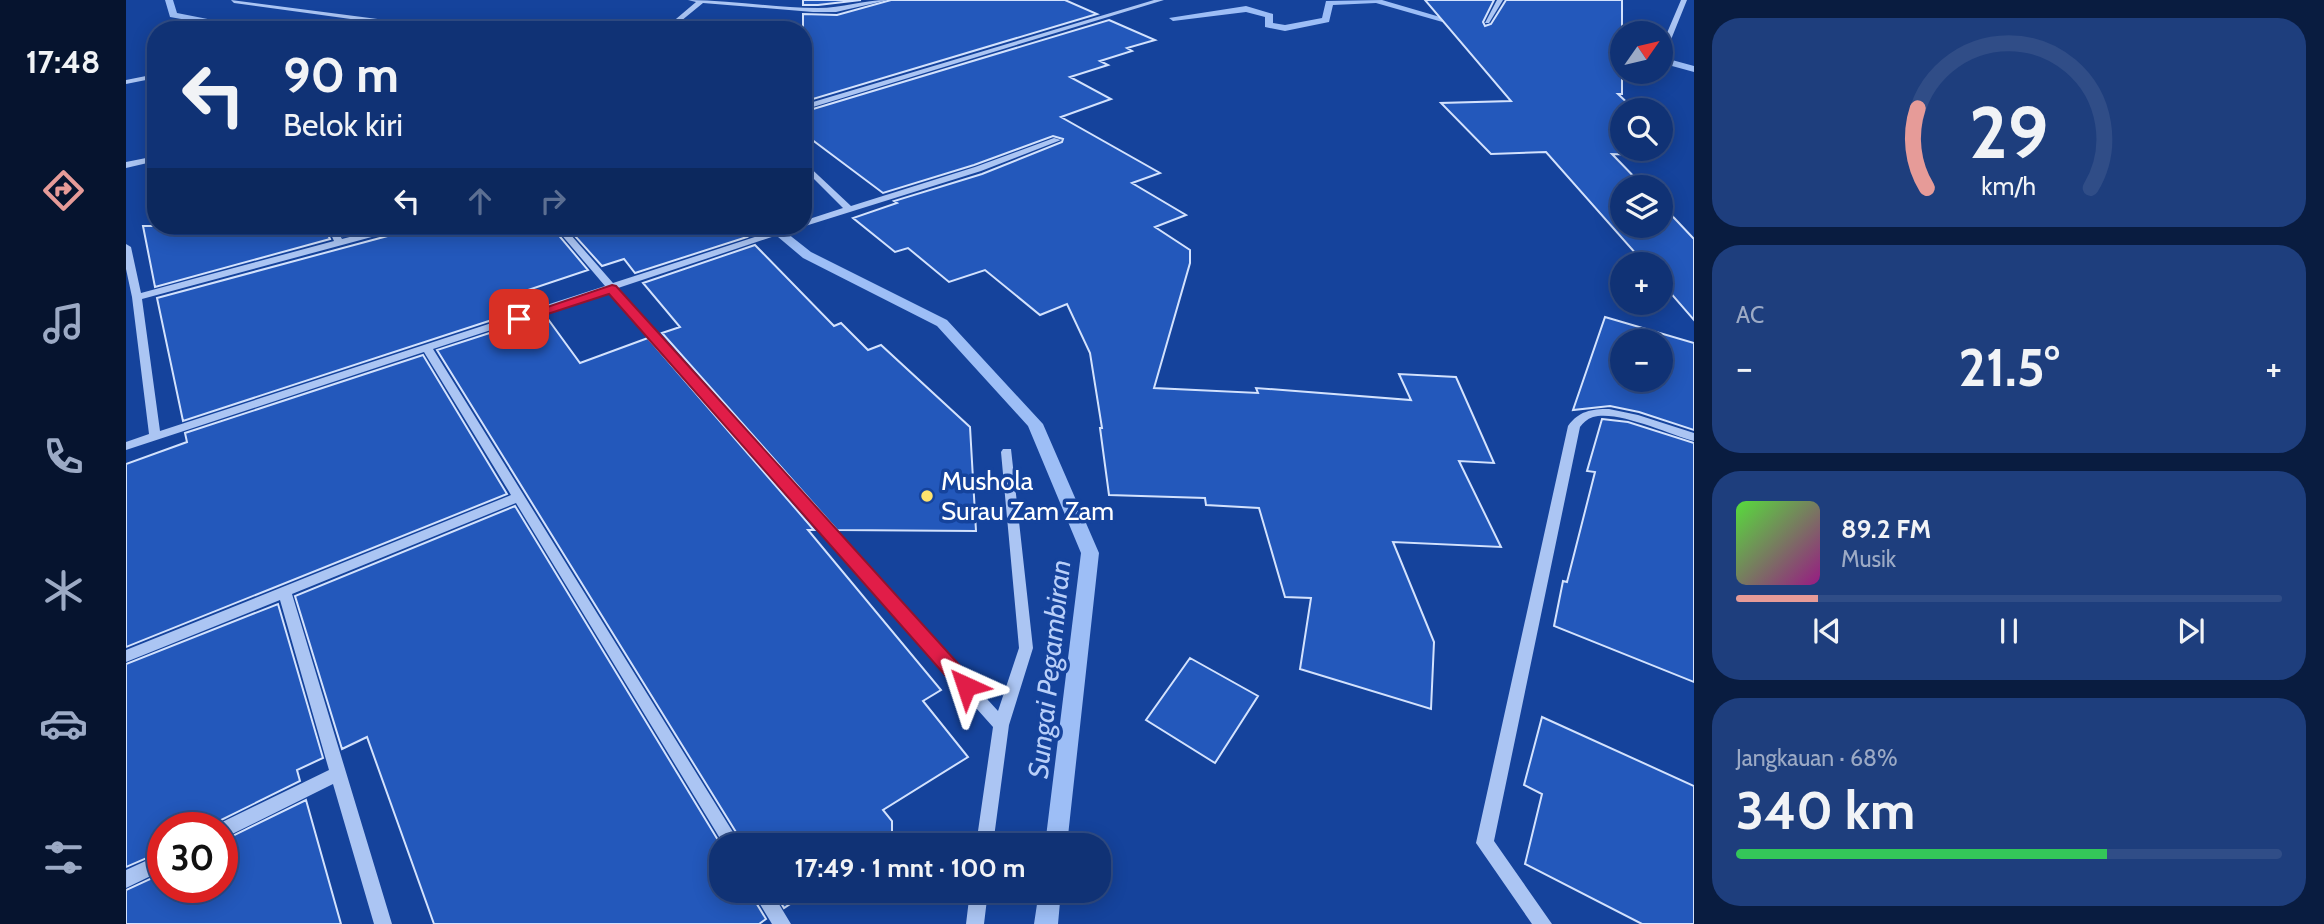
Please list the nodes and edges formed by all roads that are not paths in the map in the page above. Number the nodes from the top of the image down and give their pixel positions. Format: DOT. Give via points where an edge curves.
graph roads {
  1 [pos="691,0"];
  2 [pos="1161,0"];
  3 [pos="1500,0"];
  4 [pos="1684,0"];
  5 [pos="234,1"];
  6 [pos="703,1"];
  7 [pos="880,1"];
  8 [pos="365,19"];
  9 [pos="361,21"];
  10 [pos="380,21"];
  11 [pos="677,21"];
  12 [pos="1487,22"];
  13 [pos="1673,26"];
  14 [pos="147,78"];
  15 [pos="126,82"];
  16 [pos="812,105"];
  17 [pos="1057,140"];
  18 [pos="147,160"];
  19 [pos="126,165"];
  20 [pos="812,172"];
  21 [pos="849,209"];
  22 [pos="812,221"];
  23 [pos="335,235"];
  24 [pos="369,235"];
  25 [pos="566,235"];
  26 [pos="769,235"];
  27 [pos="339,243"];
  28 [pos="126,249"];
  29 [pos="612,289"];
  30 [pos="137,298"];
  31 [pos="427,348"];
  32 [pos="155,437"];
  33 [pos="1694,437"];
  34 [pos="126,446"];
  35 [pos="1007,452"];
  36 [pos="518,497"];
  37 [pos="284,591"];
  38 [pos="126,656"];
  39 [pos="1001,725"];
  40 [pos="337,774"];
  41 [pos="238,823"];
  42 [pos="726,833"];
  43 [pos="987,833"];
  44 [pos="147,869"];
  45 [pos="126,879"];
  46 [pos="769,903"];
  47 [pos="978,903"];
  48 [pos="383,924"];
  49 [pos="782,924"];
  50 [pos="975,924"];
  51 [pos="1543,924"];
  1 -- 6 [label="street"];
  2 -- 16 [label="street"];
  3 -- 12 [label="street"];
  4 -- 13 [label="street"];
  5 -- 8 [label="street"];
  6 -- 7 [label="street" via="813,10"];
  6 -- 11 [label="street"];
  8 -- 9 [label="street"];
  8 -- 10 [label="street"];
  14 -- 15 [label="street"];
  17 -- 21 [label="street"];
  18 -- 19 [label="street"];
  20 -- 21 [label="street"];
  21 -- 22 [label="street"];
  23 -- 27 [label="street"];
  24 -- 27 [label="street"];
  25 -- 29 [label="street"];
  26 -- 29 [label="street"];
  27 -- 30 [label="street"];
  28 -- 30 [label="street"];
  29 -- 31 [label="street"];
  29 -- 39 [label="street"];
  30 -- 32 [label="street"];
  31 -- 32 [label="street"];
  31 -- 36 [label="street"];
  32 -- 34 [label="street"];
  33 -- 51 [label="street" via="1596,412 1583,416 1574,426 1485,843"];
  35 -- 39 [label="street" via="1026,648"];
  36 -- 37 [label="street"];
  36 -- 42 [label="street"];
  37 -- 38 [label="street"];
  37 -- 40 [label="street"];
  39 -- 43 [label="street"];
  40 -- 41 [label="street"];
  40 -- 48 [label="street"];
  44 -- 45 [label="street"];
  46 -- 49 [label="street"];
  47 -- 50 [label="street"];
}
